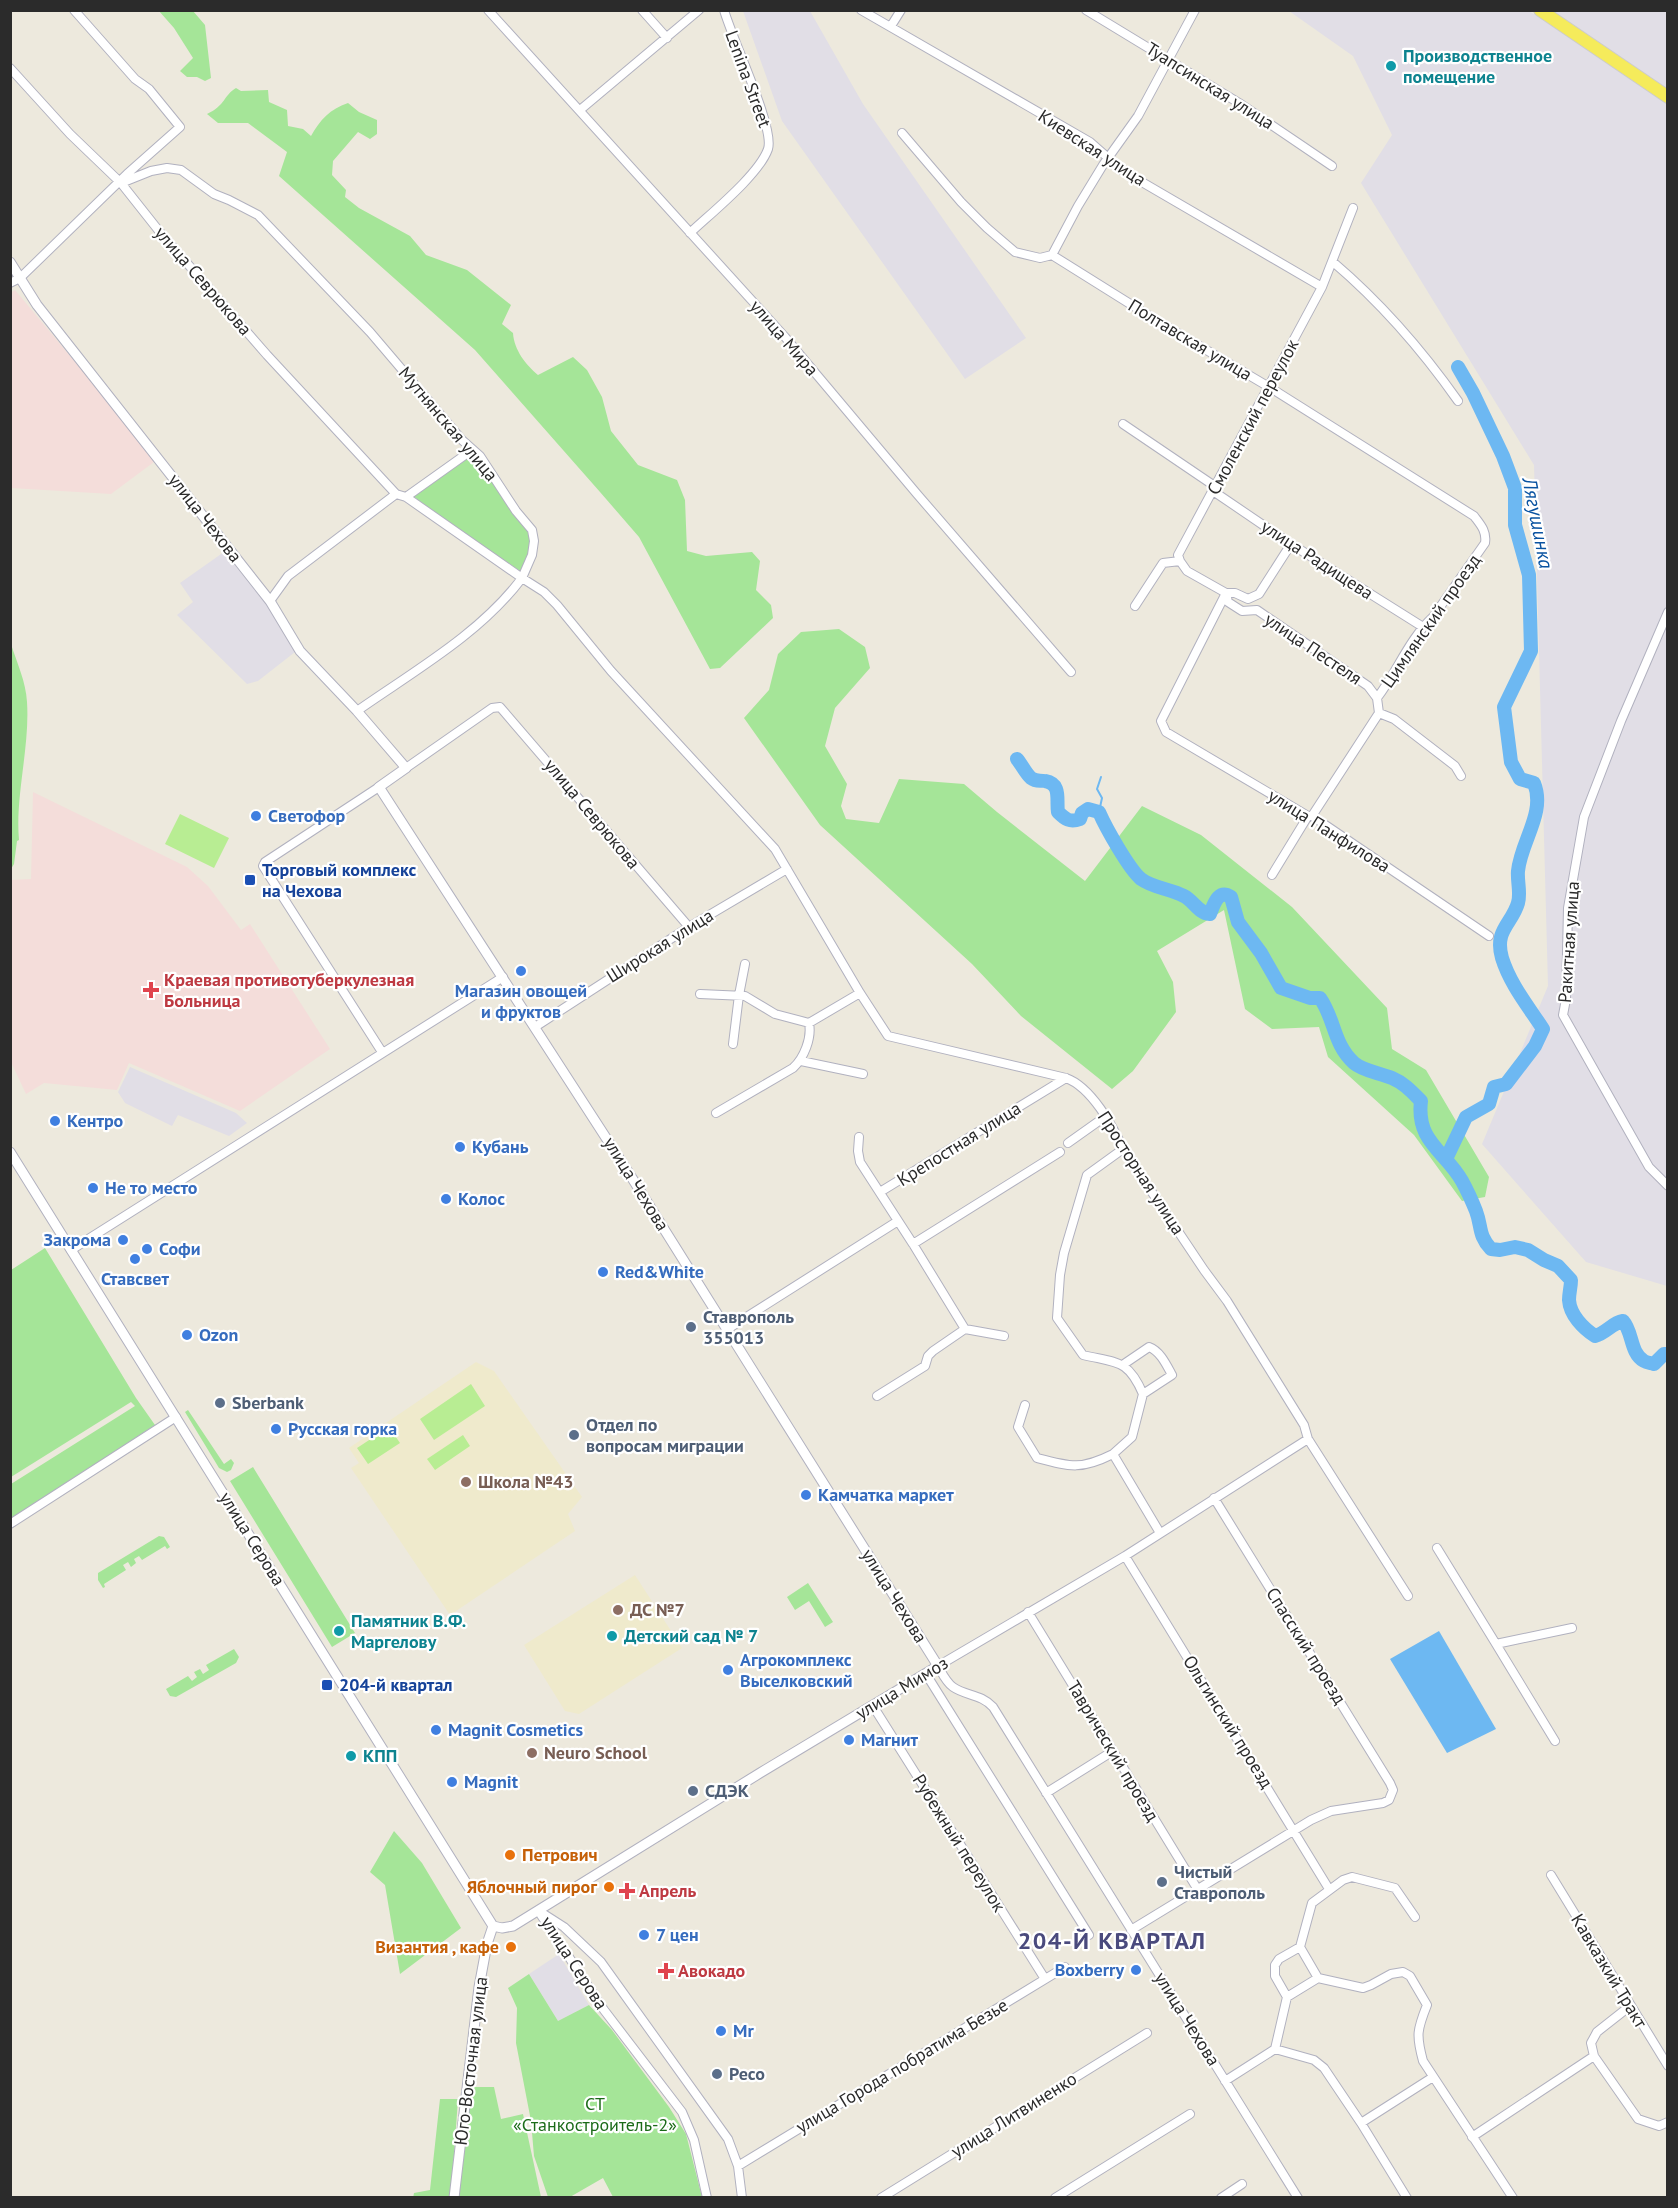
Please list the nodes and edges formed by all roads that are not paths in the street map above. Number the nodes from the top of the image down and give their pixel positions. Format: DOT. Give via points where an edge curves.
graph roads {
  1 [pos="74,10"];
  2 [pos="488,10"];
  3 [pos="642,10"];
  4 [pos="699,10"];
  5 [pos="724,10"];
  6 [pos="861,10"];
  7 [pos="901,10"];
  8 [pos="1086,10"];
  9 [pos="1195,10"];
  10 [pos="1540,10"];
  11 [pos="891,26"];
  12 [pos="667,38"];
  13 [pos="1169,60"];
  14 [pos="10,69"];
  15 [pos="1668,97"];
  16 [pos="580,110"];
  17 [pos="902,133"];
  18 [pos="1108,157"];
  19 [pos="1332,166"];
  20 [pos="121,183"];
  21 [pos="1353,208"];
  22 [pos="690,233"];
  23 [pos="1052,255"];
  24 [pos="10,262"];
  25 [pos="1332,262"];
  26 [pos="20,278"];
  27 [pos="10,283"];
  28 [pos="1322,287"];
  29 [pos="1269,387"];
  30 [pos="1458,401"];
  31 [pos="1123,424"];
  32 [pos="472,450"];
  33 [pos="1214,489"];
  34 [pos="396,494"];
  35 [pos="406,497"];
  36 [pos="1485,543"];
  37 [pos="1291,544"];
  38 [pos="1179,561"];
  39 [pos="522,578"];
  40 [pos="1226,594"];
  41 [pos="270,601"];
  42 [pos="1135,606"];
  43 [pos="1251,606"];
  44 [pos="1668,612"];
  45 [pos="1423,627"];
  46 [pos="1071,672"];
  47 [pos="1377,698"];
  48 [pos="357,711"];
  49 [pos="1379,713"];
  50 [pos="406,768"];
  51 [pos="1461,776"];
  52 [pos="380,787"];
  53 [pos="1310,816"];
  54 [pos="787,868"];
  55 [pos="1272,875"];
  56 [pos="689,927"];
  57 [pos="1489,936"];
  58 [pos="745,964"];
  59 [pos="503,977"];
  60 [pos="860,993"];
  61 [pos="700,994"];
  62 [pos="739,995"];
  63 [pos="809,1023"];
  64 [pos="535,1027"];
  65 [pos="733,1044"];
  66 [pos="382,1052"];
  67 [pos="801,1061"];
  68 [pos="863,1074"];
  69 [pos="1066,1078"];
  70 [pos="716,1113"];
  71 [pos="1106,1116"];
  72 [pos="859,1137"];
  73 [pos="1068,1143"];
  74 [pos="1123,1149"];
  75 [pos="10,1152"];
  76 [pos="1060,1152"];
  77 [pos="1668,1186"];
  78 [pos="880,1192"];
  79 [pos="898,1221"];
  80 [pos="913,1244"];
  81 [pos="71,1250"];
  82 [pos="726,1329"];
  83 [pos="965,1329"];
  84 [pos="1004,1336"];
  85 [pos="1124,1364"];
  86 [pos="1143,1394"];
  87 [pos="877,1396"];
  88 [pos="1025,1406"];
  89 [pos="176,1417"];
  90 [pos="1308,1439"];
  91 [pos="1113,1454"];
  92 [pos="1214,1498"];
  93 [pos="10,1524"];
  94 [pos="1160,1533"];
  95 [pos="1437,1548"];
  96 [pos="1125,1556"];
  97 [pos="1408,1596"];
  98 [pos="1028,1612"];
  99 [pos="1572,1628"];
  100 [pos="1496,1644"];
  101 [pos="938,1666"];
  102 [pos="926,1674"];
  103 [pos="873,1706"];
  104 [pos="1555,1741"];
  105 [pos="1113,1750"];
  106 [pos="1046,1792"];
  107 [pos="1294,1830"];
  108 [pos="1551,1875"];
  109 [pos="1329,1889"];
  110 [pos="1198,1890"];
  111 [pos="539,1911"];
  112 [pos="1415,1917"];
  113 [pos="493,1926"];
  114 [pos="1131,1930"];
  115 [pos="1089,1935"];
  116 [pos="1300,1947"];
  117 [pos="1065,1967"];
  118 [pos="1318,1978"];
  119 [pos="1045,1979"];
  120 [pos="1287,1997"];
  121 [pos="1630,2006"];
  122 [pos="1147,2033"];
  123 [pos="1275,2049"];
  124 [pos="1594,2056"];
  125 [pos="1668,2066"];
  126 [pos="1433,2077"];
  127 [pos="1225,2080"];
  128 [pos="1190,2114"];
  129 [pos="1361,2122"];
  130 [pos="1668,2122"];
  131 [pos="1472,2137"];
  132 [pos="738,2166"];
  133 [pos="1242,2184"];
  134 [pos="454,2198"];
  135 [pos="707,2198"];
  136 [pos="742,2198"];
  137 [pos="881,2198"];
  138 [pos="1055,2198"];
  139 [pos="1221,2198"];
  140 [pos="1298,2198"];
  141 [pos="1407,2198"];
  142 [pos="1513,2198"];
  1 -- 20 [label="street" via="135,79 149,88 180,127"];
  2 -- 16 [label="street, улица Мира"];
  3 -- 12 [label="street"];
  4 -- 12 [label="street"];
  5 -- 22 [label="street, Lenina Street" via="767,124 768,149 754,172"];
  6 -- 11 [label="street, Киевская улица"];
  7 -- 11 [label="street"];
  8 -- 13 [label="street, Туапсинская улица"];
  9 -- 13 [label="street"];
  10 -- 15 [label="main road"];
  11 -- 18 [label="street, Киевская улица" via="1090,142"];
  12 -- 16 [label="street"];
  13 -- 18 [label="street" via="1138,116"];
  13 -- 19 [label="street, Туапсинская улица"];
  14 -- 20 [label="street, улица Севрюкова"];
  16 -- 22 [label="street, улица Мира"];
  17 -- 23 [label="street, Полтавская улица" via="961,202 1015,252 1040,258"];
  18 -- 23 [label="street"];
  18 -- 28 [label="street, Киевская улица" via="1123,171"];
  20 -- 26 [label="street"];
  20 -- 32 [label="street, Мутнянская улица" via="151,171 181,170 214,194 258,214 370,332"];
  20 -- 34 [label="street, улица Севрюкова" via="267,355"];
  21 -- 25 [label="street, Смоленский переулок"];
  22 -- 46 [label="street, улица Мира" via="785,337"];
  23 -- 29 [label="street, Полтавская улица"];
  24 -- 26 [label="street, улица Чехова"];
  25 -- 28 [label="street, Смоленский переулок"];
  25 -- 30 [label="street" via="1371,296"];
  26 -- 27 [label="street"];
  26 -- 41 [label="street, улица Чехова"];
  28 -- 29 [label="street, Смоленский переулок"];
  29 -- 33 [label="street, Смоленский переулок"];
  29 -- 36 [label="street, Полтавская улица" via="1474,516 1483,528"];
  31 -- 33 [label="street, улица Радищева"];
  32 -- 35 [label="street"];
  32 -- 39 [label="street, Мутнянская улица" via="532,530 532,555"];
  33 -- 37 [label="street, улица Радищева"];
  33 -- 38 [label="street, Смоленский переулок" via="1178,555"];
  34 -- 35 [label="street"];
  34 -- 41 [label="street" via="288,576"];
  35 -- 39 [label="street"];
  36 -- 45 [label="street, Цимлянский проезд"];
  37 -- 43 [label="street"];
  37 -- 45 [label="street, улица Радищева"];
  38 -- 40 [label="street, улица Пестеля" via="1187,571"];
  38 -- 42 [label="street" via="1163,562"];
  39 -- 48 [label="street, Мутнянская улица" via="493,611 453,644"];
  39 -- 54 [label="street" via="557,604 611,671 760,830"];
  40 -- 43 [label="street" via="1235,593"];
  40 -- 43 [label="street, улица Пестеля" via="1228,603 1242,611"];
  40 -- 53 [label="street, улица Панфилова" via="1161,721 1166,732"];
  41 -- 48 [label="street, улица Чехова" via="300,651"];
  43 -- 47 [label="street, улица Пестеля" via="1368,686"];
  44 -- 77 [label="street, Ракитная улица" via="1584,818 1568,908 1563,1015 1649,1167"];
  45 -- 47 [label="street, Цимлянский проезд"];
  47 -- 49 [label="street, улица Пестеля"];
  48 -- 50 [label="street, улица Чехова"];
  49 -- 51 [label="street" via="1394,719 1455,766"];
  49 -- 53 [label="street, Цимлянский проезд"];
  50 -- 52 [label="street"];
  50 -- 56 [label="street, улица Севрюкова" via="492,708 500,707"];
  52 -- 59 [label="street, улица Чехова"];
  52 -- 66 [label="street" via="265,862 264,868"];
  53 -- 55 [label="street, Цимлянский проезд"];
  53 -- 57 [label="street, улица Панфилова"];
  54 -- 56 [label="street, Широкая улица"];
  54 -- 60 [label="street, Просторная улица"];
  56 -- 64 [label="street, Широкая улица"];
  58 -- 62 [label="street"];
  59 -- 64 [label="street, улица Чехова"];
  59 -- 66 [label="street"];
  60 -- 63 [label="street"];
  60 -- 69 [label="street, Просторная улица" via="888,1036"];
  61 -- 62 [label="street"];
  62 -- 63 [label="street" via="775,1014"];
  62 -- 65 [label="street"];
  63 -- 67 [label="street" via="811,1031"];
  64 -- 82 [label="street, улица Чехова"];
  66 -- 81 [label="street"];
  67 -- 68 [label="street"];
  67 -- 70 [label="street"];
  69 -- 71 [label="street, Просторная улица" via="1081,1087"];
  69 -- 78 [label="street, Крепостная улица"];
  71 -- 73 [label="street"];
  71 -- 74 [label="street, Просторная улица"];
  72 -- 78 [label="street" via="860,1162"];
  74 -- 85 [label="street" via="1087,1175 1064,1254 1057,1318 1083,1355"];
  74 -- 90 [label="street, Просторная улица" via="1227,1301 1304,1425"];
  75 -- 81 [label="street, улица Серова"];
  76 -- 80 [label="street"];
  78 -- 79 [label="street, Крепостная улица"];
  79 -- 80 [label="street, Крепостная улица"];
  79 -- 82 [label="street"];
  80 -- 83 [label="street, Крепостная улица"];
  81 -- 89 [label="street, улица Серова"];
  82 -- 101 [label="street, улица Чехова"];
  83 -- 84 [label="street"];
  83 -- 87 [label="street" via="933,1351 924,1366"];
  85 -- 86 [label="street"];
  85 -- 86 [label="street" via="1149,1347 1163,1359 1172,1375"];
  86 -- 91 [label="street" via="1132,1437"];
  88 -- 91 [label="street" via="1018,1427 1037,1458 1082,1467"];
  89 -- 93 [label="street"];
  89 -- 113 [label="street, улица Серова"];
  90 -- 92 [label="street, улица Мимоз"];
  90 -- 97 [label="street, Просторная улица"];
  91 -- 94 [label="street"];
  92 -- 94 [label="street, улица Мимоз"];
  92 -- 107 [label="street, Спасский проезд" via="1393,1790 1389,1800 1375,1806 1332,1811"];
  94 -- 96 [label="street, улица Мимоз"];
  95 -- 100 [label="street"];
  96 -- 98 [label="street, улица Мимоз"];
  96 -- 107 [label="street, Ольгинский проезд"];
  98 -- 101 [label="street, улица Мимоз"];
  98 -- 105 [label="street, Таврический проезд"];
  99 -- 100 [label="street"];
  100 -- 104 [label="street"];
  101 -- 102 [label="street, улица Мимоз"];
  101 -- 106 [label="street, улица Чехова" via="954,1688 979,1696 993,1707"];
  102 -- 103 [label="street, улица Мимоз"];
  102 -- 115 [label="street"];
  103 -- 111 [label="street, улица Мимоз"];
  103 -- 119 [label="street, Рубежный переулок"];
  105 -- 106 [label="street"];
  105 -- 110 [label="street, Таврический проезд"];
  106 -- 114 [label="street, улица Чехова"];
  107 -- 109 [label="street, Ольгинский проезд"];
  107 -- 110 [label="street"];
  108 -- 121 [label="street, Кавказкий Тракт"];
  109 -- 112 [label="street" via="1352,1877 1390,1886 1400,1893"];
  109 -- 116 [label="street" via="1312,1903"];
  110 -- 114 [label="street"];
  111 -- 113 [label="street, улица Мимоз" via="513,1926"];
  111 -- 132 [label="street, улица Серова" via="564,1927 601,1962 728,2139"];
  111 -- 135 [label="street, улица Серова" via="604,2010 682,2112 694,2140"];
  113 -- 134 [label="street, Юго-Восточная улица" via="479,1987"];
  114 -- 127 [label="street, улица Чехова"];
  116 -- 118 [label="street"];
  116 -- 120 [label="street" via="1275,1965 1275,1976"];
  117 -- 119 [label="street, улица Города побратима Безье"];
  118 -- 120 [label="street"];
  118 -- 126 [label="street" via="1363,1988 1397,1972 1410,1976 1427,2005 1417,2038 1423,2061"];
  119 -- 132 [label="street, улица Города побратима Безье"];
  120 -- 123 [label="street"];
  121 -- 124 [label="street" via="1597,2032 1591,2043"];
  121 -- 125 [label="street, Кавказкий Тракт"];
  122 -- 137 [label="street, улица Литвиненко"];
  123 -- 127 [label="street"];
  123 -- 129 [label="street" via="1314,2060 1324,2068"];
  124 -- 130 [label="street" via="1638,2119 1659,2126"];
  124 -- 131 [label="street"];
  126 -- 129 [label="street"];
  126 -- 131 [label="street"];
  127 -- 140 [label="street, улица Чехова"];
  128 -- 138 [label="street"];
  129 -- 141 [label="street"];
  131 -- 142 [label="street"];
  132 -- 136 [label="street, улица Серова"];
  133 -- 139 [label="street"];
}
